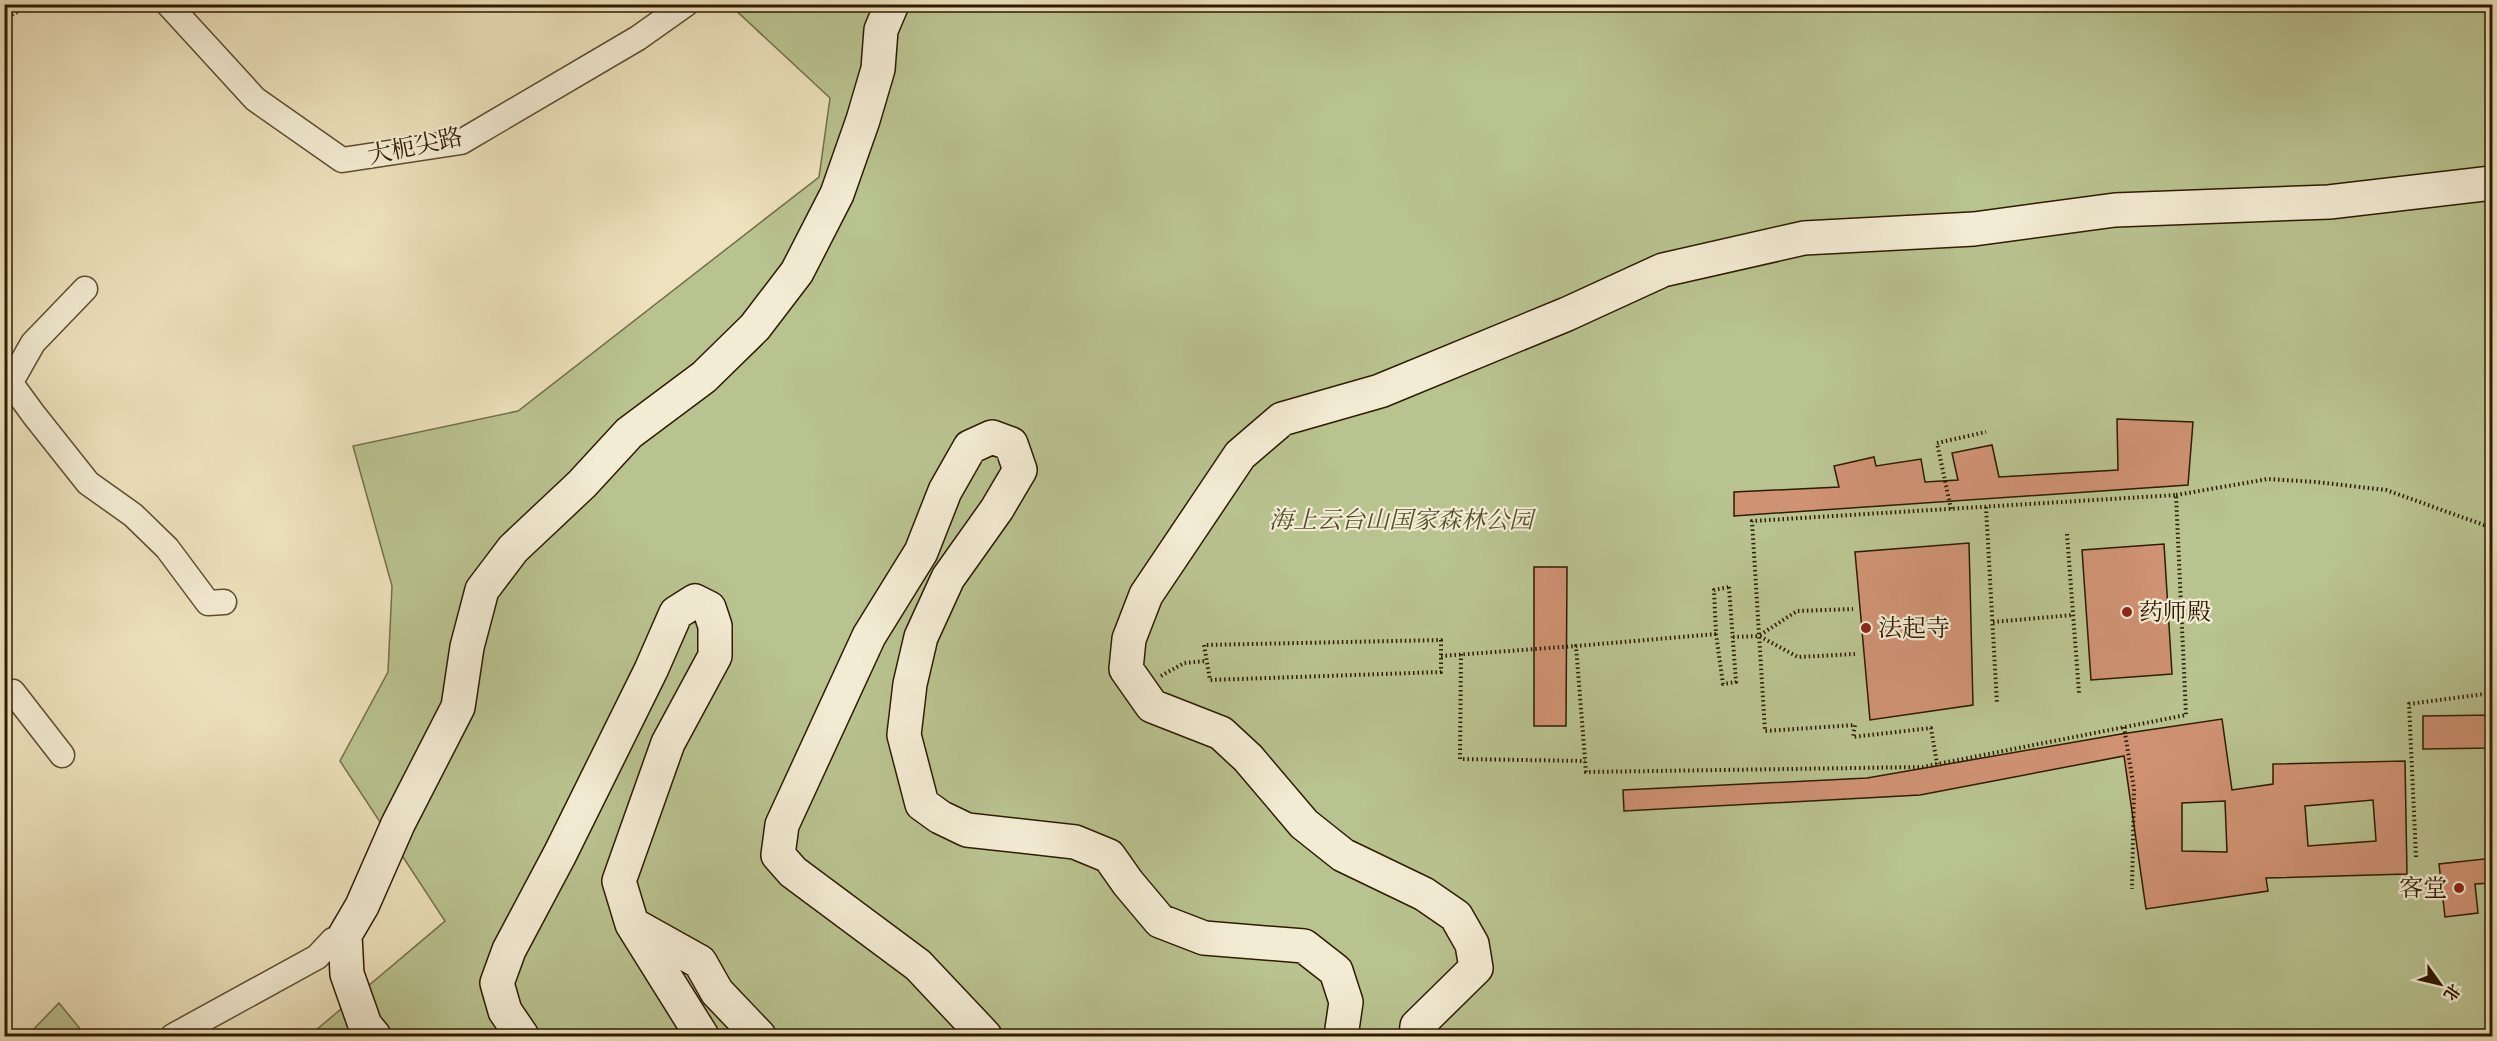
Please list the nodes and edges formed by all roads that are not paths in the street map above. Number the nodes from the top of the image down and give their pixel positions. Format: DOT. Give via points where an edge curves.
graph roads {
  1 [pos="168,4"];
  2 [pos="686,4"];
  3 [pos="892,4"];
  4 [pos="2493,183"];
  5 [pos="85,289"];
  6 [pos="7,383"];
  7 [pos="224,602"];
  8 [pos="4,694"];
  9 [pos="62,754"];
  10 [pos="632,924"];
  11 [pos="345,935"];
  12 [pos="173,1036"];
  13 [pos="374,1036"];
  14 [pos="522,1036"];
  15 [pos="702,1036"];
  16 [pos="759,1036"];
  17 [pos="985,1036"];
  18 [pos="1341,1036"];
  19 [pos="1416,1036"];
  1 -- 2 [label="street, 大枙尖路" via="255,99 342,160 460,142 638,38"];
  3 -- 11 [label="street" via="881,30 878,69 837,194 797,272 755,327 704,377 629,433 513,549 482,590 467,647 458,707"];
  4 -- 19 [label="street" via="2329,202 2115,210 1974,229 1804,238 1663,270 1380,392 1282,419 1240,455 1146,595 1129,639 1126,669 1152,706 1221,733 1248,758 1304,824 1343,855 1424,894 1456,916 1472,944 1476,968 1417,1026"];
  5 -- 6 [label="street" via="33,343"];
  6 -- 7 [label="street" via="88,483 133,514 167,548 208,603"];
  8 -- 9 [label="street" via="13,692"];
  10 -- 14 [label="street" via="619,881 668,743 715,656 715,626 709,608 695,601 676,613 606,762 509,950 497,983 505,1011"];
  10 -- 15 [label="street"];
  10 -- 16 [label="street" via="700,962 717,992"];
  11 -- 12 [label="street" via="333,940 317,957"];
  11 -- 13 [label="street" via="347,974 365,1025"];
  17 -- 18 [label="street" via="918,965 793,872 778,855 782,825 869,636 921,552 945,491 970,447 992,437 1011,444 1020,470 948,578 921,637 910,684 904,735 922,804 966,830 1075,842 1109,856 1160,921 1204,938 1304,946 1336,971 1346,1002"];
}
